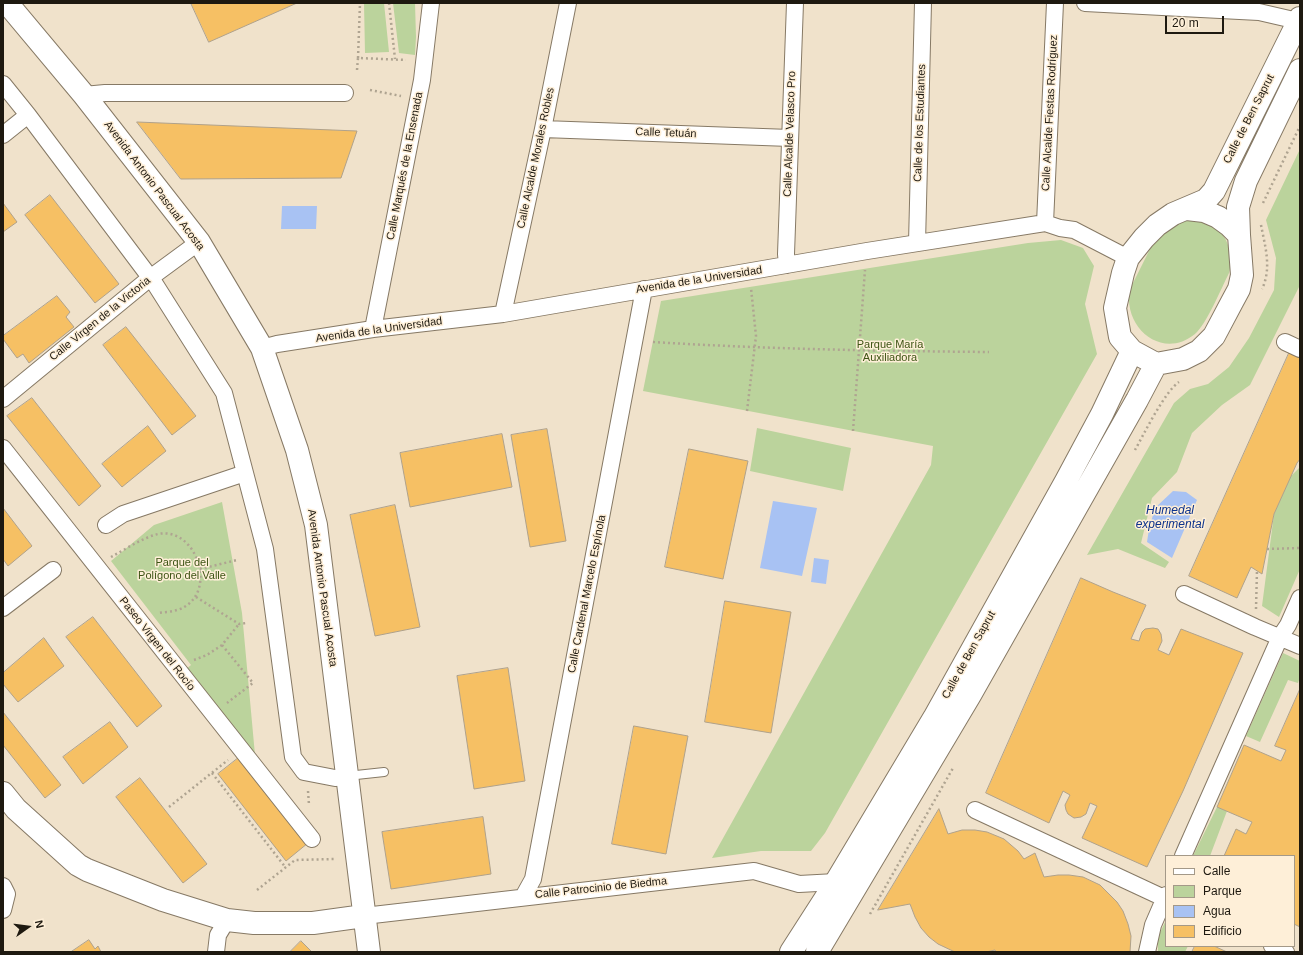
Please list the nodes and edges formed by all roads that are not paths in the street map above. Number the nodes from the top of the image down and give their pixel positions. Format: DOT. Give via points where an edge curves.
graph roads {
  1 [pos="7,3"];
  2 [pos="432,3"];
  3 [pos="568,3"];
  4 [pos="795,3"];
  5 [pos="924,3"];
  6 [pos="1055,3"];
  7 [pos="1085,3"];
  8 [pos="1299,20"];
  9 [pos="1300,70"];
  10 [pos="3,84"];
  11 [pos="345,93"];
  12 [pos="84,95"];
  13 [pos="28,115"];
  14 [pos="543,129"];
  15 [pos="3,135"];
  16 [pos="790,138"];
  17 [pos="1187,209"];
  18 [pos="1045,223"];
  19 [pos="1239,235"];
  20 [pos="199,242"];
  21 [pos="917,243"];
  22 [pos="1128,258"];
  23 [pos="787,265"];
  24 [pos="150,278"];
  25 [pos="644,289"];
  26 [pos="503,314"];
  27 [pos="373,329"];
  28 [pos="1285,342"];
  29 [pos="262,348"];
  30 [pos="1300,349"];
  31 [pos="1132,350"];
  32 [pos="1156,364"];
  33 [pos="3,399"];
  34 [pos="3,448"];
  35 [pos="245,472"];
  36 [pos="106,525"];
  37 [pos="53,570"];
  38 [pos="1184,594"];
  39 [pos="1300,598"];
  40 [pos="3,608"];
  41 [pos="1280,637"];
  42 [pos="1300,646"];
  43 [pos="384,772"];
  44 [pos="346,777"];
  45 [pos="3,793"];
  46 [pos="975,810"];
  47 [pos="312,839"];
  48 [pos="1183,855"];
  49 [pos="836,882"];
  50 [pos="3,886"];
  51 [pos="523,897"];
  52 [pos="1165,897"];
  53 [pos="1165,899"];
  54 [pos="3,910"];
  55 [pos="364,916"];
  56 [pos="227,920"];
  57 [pos="1274,947"];
  58 [pos="216,952"];
  59 [pos="369,952"];
  60 [pos="791,952"];
  61 [pos="817,952"];
  62 [pos="1147,952"];
  63 [pos="1286,952"];
  1 -- 12 [label="street, Avenida Antonio Pascual Acosta"];
  2 -- 27 [label="street, Calle Marqués de la Ensenada" via="422,80"];
  3 -- 14 [label="street, Calle Alcalde Morales Robles"];
  4 -- 16 [label="street, Calle Alcalde Velasco Pro"];
  5 -- 21 [label="street, Calle de los Estudiantes"];
  6 -- 18 [label="street, Calle Alcalde Fiestas Rodríguez"];
  7 -- 8 [label="street" via="1259,12"];
  8 -- 17 [label="street, Calle de Ben Saprut" via="1214,191 1206,200"];
  9 -- 19 [label="street" via="1246,181 1238,207"];
  10 -- 13 [label="street"];
  11 -- 12 [label="street"];
  12 -- 20 [label="street, Avenida Antonio Pascual Acosta"];
  13 -- 15 [label="street"];
  13 -- 24 [label="street"];
  14 -- 16 [label="street, Calle Tetuán"];
  14 -- 26 [label="street, Calle Alcalde Morales Robles"];
  16 -- 23 [label="street, Calle Alcalde Velasco Pro"];
  17 -- 19 [label="street" via="1204,211 1218,217"];
  17 -- 22 [label="street" via="1157,224"];
  18 -- 21 [label="street, Avenida de la Universidad"];
  18 -- 22 [label="street, Avenida de la Universidad" via="1074,230"];
  19 -- 32 [label="street" via="1242,275 1239,289 1214,336 1199,351 1183,359"];
  20 -- 24 [label="street, Calle Virgen de la Victoria"];
  20 -- 29 [label="street, Avenida Antonio Pascual Acosta"];
  21 -- 23 [label="street, Avenida de la Universidad"];
  22 -- 31 [label="street" via="1115,308 1120,337"];
  23 -- 25 [label="street, Avenida de la Universidad"];
  24 -- 33 [label="street, Calle Virgen de la Victoria"];
  24 -- 35 [label="street" via="224,393"];
  25 -- 26 [label="street, Avenida de la Universidad"];
  25 -- 51 [label="street, Calle Cardenal Marcelo Espínola" via="533,879"];
  26 -- 27 [label="street, Avenida de la Universidad"];
  27 -- 29 [label="street, Avenida de la Universidad"];
  28 -- 30 [label="street"];
  29 -- 44 [label="street, Avenida Antonio Pascual Acosta" via="297,450 316,525"];
  31 -- 32 [label="street"];
  31 -- 49 [label="street, Calle de Ben Saprut" via="1102,414 1066,481 934,718"];
  32 -- 61 [label="street, Calle de Ben Saprut" via="970,695"];
  34 -- 47 [label="street, Paseo Virgen del Rocío"];
  35 -- 36 [label="street" via="123,514"];
  35 -- 44 [label="street" via="265,549 293,757 304,772 335,778"];
  37 -- 40 [label="street"];
  38 -- 41 [label="street"];
  39 -- 41 [label="street"];
  41 -- 42 [label="street"];
  41 -- 48 [label="street"];
  43 -- 44 [label="lane"];
  44 -- 55 [label="street, Avenida Antonio Pascual Acosta"];
  45 -- 56 [label="street" via="16,809 87,870 163,900"];
  46 -- 52 [label="street"];
  49 -- 51 [label="street, Calle Patrocinio de Biedma" via="799,884 754,871"];
  49 -- 60 [label="street, Calle de Ben Saprut"];
  50 -- 54 [label="street" via="7,894"];
  51 -- 55 [label="street, Calle Patrocinio de Biedma"];
  53 -- 62 [label="street" via="1153,925"];
  55 -- 56 [label="street" via="313,923 254,923"];
  55 -- 59 [label="street, Avenida Antonio Pascual Acosta"];
  56 -- 58 [label="street" via="218,935"];
  57 -- 63 [label="street"];
}
